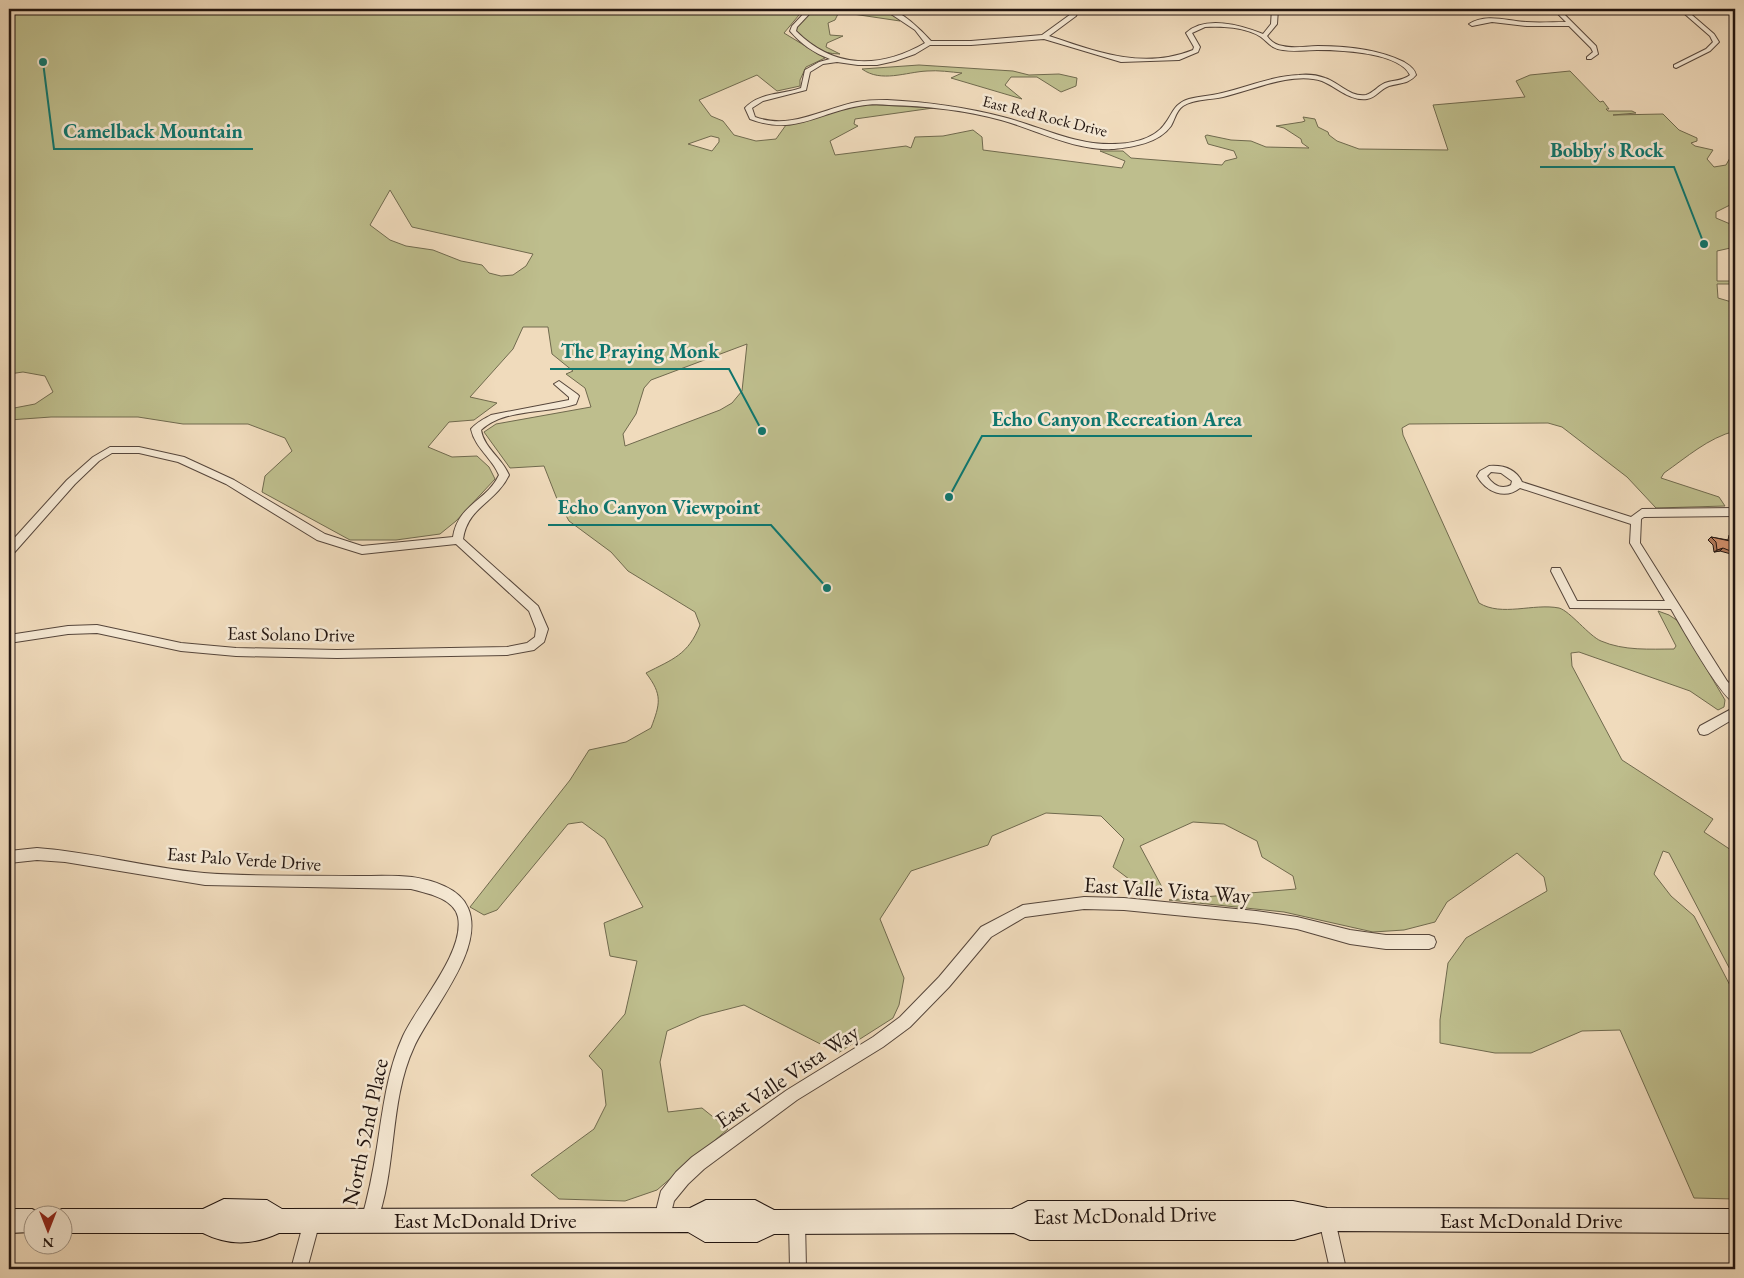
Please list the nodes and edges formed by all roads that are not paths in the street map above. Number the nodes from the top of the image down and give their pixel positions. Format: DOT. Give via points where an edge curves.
graph roads {
  1 [pos="811,9"];
  2 [pos="890,9"];
  3 [pos="1076,9"];
  4 [pos="1275,9"];
  5 [pos="1556,9"];
  6 [pos="1682,9"];
  7 [pos="1571,24"];
  8 [pos="1547,25"];
  9 [pos="1264,36"];
  10 [pos="1044,37"];
  11 [pos="929,43"];
  12 [pos="1588,58"];
  13 [pos="835,60"];
  14 [pos="1676,66"];
  15 [pos="560,384"];
  16 [pos="1518,484"];
  17 [pos="1735,512"];
  18 [pos="1635,522"];
  19 [pos="458,540"];
  20 [pos="9,551"];
  21 [pos="1556,572"];
  22 [pos="1675,605"];
  23 [pos="9,639"];
  24 [pos="1735,698"];
  25 [pos="1735,712"];
  26 [pos="1704,730"];
  27 [pos="9,857"];
  28 [pos="465,916"];
  29 [pos="1429,942"];
  30 [pos="662,1219"];
  31 [pos="1327,1220"];
  32 [pos="9,1221"];
  33 [pos="22,1221"];
  34 [pos="72,1221"];
  35 [pos="205,1221"];
  36 [pos="278,1221"];
  37 [pos="312,1221"];
  38 [pos="369,1221"];
  39 [pos="797,1221"];
  40 [pos="1735,1221"];
  41 [pos="299,1269"];
  42 [pos="798,1269"];
  43 [pos="1338,1269"];
  1 -- 13 [label="street" via="797,22 793,31 819,52"];
  2 -- 11 [label="street" via="917,29"];
  3 -- 10 [label="street" via="1074,15"];
  4 -- 9 [label="street" via="1276,21"];
  5 -- 7 [label="street"];
  6 -- 14 [label="street" via="1716,42 1708,50"];
  7 -- 8 [label="street"];
  7 -- 12 [label="street" via="1596,50"];
  8 -- 8 [label="street" via="1494,20 1472,24 1496,22"];
  9 -- 10 [label="street" via="1222,25 1197,27 1189,33 1196,51 1184,57 1151,60 1107,58"];
  9 -- 13 [label="street, East Red Rock Drive" via="1272,44 1284,48 1332,48 1375,54 1404,64 1414,76 1380,88 1366,98 1306,76 1267,81 1183,103 1174,111 1163,132 1147,140 1116,146 1084,143 1000,118 934,107 860,103 790,123 766,124 752,118 748,108 756,101 804,89 807,71"];
  10 -- 11 [label="street"];
  11 -- 13 [label="street" via="909,54 875,62 858,64"];
  15 -- 19 [label="street" via="574,396 573,402 501,416 476,429 477,438 504,475 466,515"];
  16 -- 18 [label="street"];
  17 -- 18 [label="street" via="1642,513"];
  18 -- 22 [label="street" via="1635,543"];
  19 -- 20 [label="street" via="362,550 321,536 230,482 181,459 163,453 110,450 71,482"];
  19 -- 23 [label="street, East Solano Drive" via="534,609 542,629 540,639 530,647 507,651 337,654 236,652 181,647 97,629"];
  21 -- 22 [label="street" via="1574,605"];
  22 -- 24 [label="street"];
  25 -- 26 [label="street"];
  27 -- 28 [label="street, East Palo Verde Drive" via="36,854 65,856 188,878 411,883 447,895 460,906"];
  28 -- 38 [label="street, North 52nd Place" via="463,936 454,960 409,1041 398,1069"];
  29 -- 30 [label="street, East Valle Vista Way" via="1386,942 1256,917 1124,904 1084,903 1023,911 986,932 905,1022 792,1095 698,1163 667,1197"];
  30 -- 38 [label="street, East McDonald Drive"];
  30 -- 39 [label="street, East McDonald Drive" via="692,1220 705,1230 757,1230 772,1222"];
  31 -- 39 [label="street, East McDonald Drive" via="1294,1228 1195,1221 1030,1228 1014,1221"];
  31 -- 40 [label="street, East McDonald Drive"];
  31 -- 43 [label="street"];
  32 -- 33 [label="street"];
  34 -- 35 [label="street, East McDonald Drive"];
  35 -- 36 [label="street, East McDonald Drive" via="222,1230 259,1230"];
  36 -- 37 [label="street, East McDonald Drive"];
  37 -- 38 [label="street, East McDonald Drive"];
  37 -- 41 [label="street"];
  39 -- 42 [label="street"];
}
